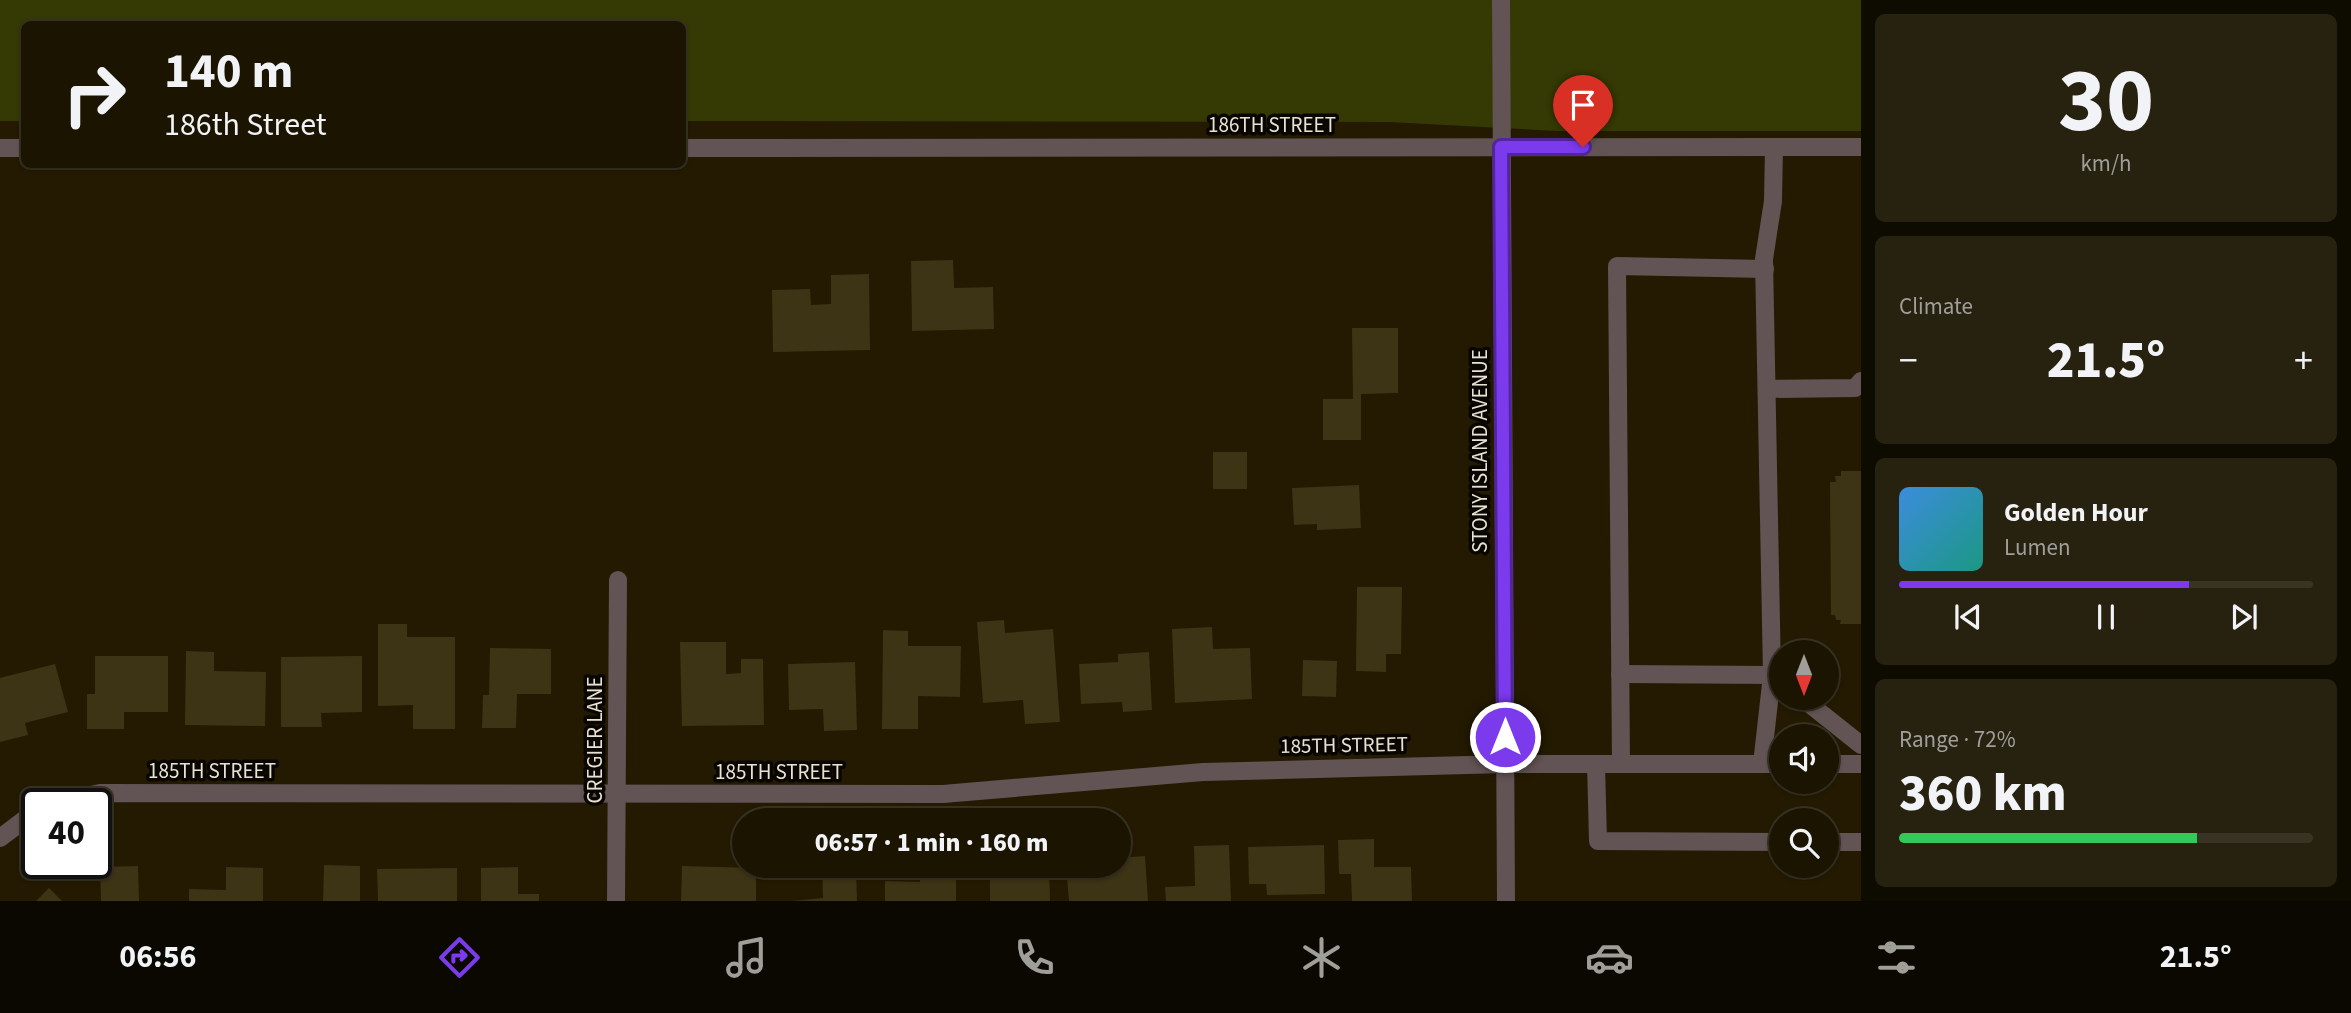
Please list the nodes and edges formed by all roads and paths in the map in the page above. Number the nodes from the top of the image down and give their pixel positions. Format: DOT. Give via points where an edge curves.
graph roads {
  1 [pos="1501,0"];
  2 [pos="1501,147"];
  3 [pos="1774,147"];
  4 [pos="1861,147"];
  5 [pos="0,148"];
  6 [pos="21,148"];
  7 [pos="686,148"];
  8 [pos="1765,269"];
  9 [pos="1861,381"];
  10 [pos="1767,389"];
  11 [pos="618,580"];
  12 [pos="1776,640"];
  13 [pos="1620,674"];
  14 [pos="1769,678"];
  15 [pos="1771,710"];
  16 [pos="1817,710"];
  17 [pos="1861,745"];
  18 [pos="1505,764"];
  19 [pos="1596,764"];
  20 [pos="1621,764"];
  21 [pos="1762,764"];
  22 [pos="1769,764"];
  23 [pos="1839,764"];
  24 [pos="1861,764"];
  25 [pos="112,793"];
  26 [pos="618,796"];
  27 [pos="21,822"];
  28 [pos="0,838"];
  29 [pos="1769,842"];
  30 [pos="1839,842"];
  31 [pos="1861,842"];
  32 [pos="617,901"];
  33 [pos="1506,901"];
  1 -- 2 [label="street, STONY ISLAND AVENUE"];
  2 -- 3 [label="street, 186TH STREET"];
  2 -- 7 [label="street, 186TH STREET"];
  2 -- 18 [label="street, STONY ISLAND AVENUE"];
  3 -- 4 [label="street, 186TH STREET"];
  3 -- 8 [label="street"];
  5 -- 6 [label="street"];
  8 -- 10 [label="street"];
  8 -- 13 [label="street" via="1617,265"];
  9 -- 10 [label="street" via="1855,388"];
  10 -- 12 [label="street"];
  11 -- 26 [label="street, CREGIER LANE"];
  13 -- 14 [label="street"];
  13 -- 20 [label="street"];
  15 -- 21 [label="street"];
  16 -- 17 [label="street"];
  18 -- 19 [label="street, 185TH STREET"];
  18 -- 26 [label="street, 185TH STREET" via="1203,772 943,794"];
  18 -- 33 [label="street, STONY ISLAND AVENUE"];
  19 -- 20 [label="street, 185TH STREET"];
  19 -- 29 [label="street" via="1598,841"];
  20 -- 21 [label="street, 185TH STREET"];
  21 -- 22 [label="street, 185TH STREET"];
  23 -- 24 [label="street"];
  25 -- 26 [label="street, 185TH STREET"];
  26 -- 32 [label="street, CREGIER LANE"];
  27 -- 28 [label="street"];
  30 -- 31 [label="street"];
}
